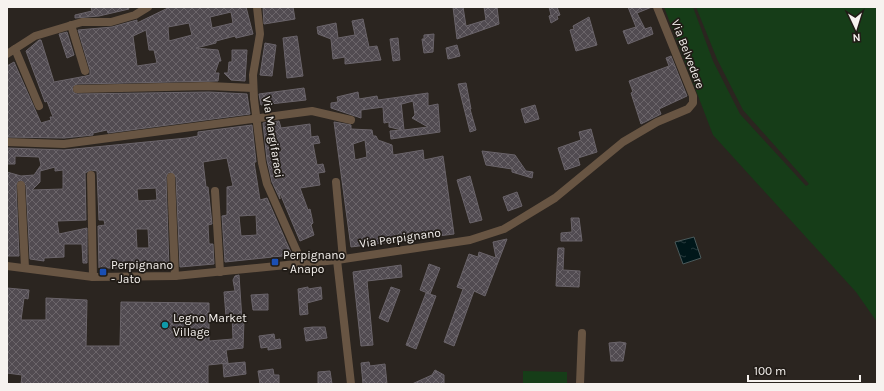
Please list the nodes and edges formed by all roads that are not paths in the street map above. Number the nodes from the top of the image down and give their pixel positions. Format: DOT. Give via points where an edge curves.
graph roads {
  1 [pos="148,7"];
  2 [pos="257,7"];
  3 [pos="657,7"];
  4 [pos="71,25"];
  5 [pos="15,49"];
  6 [pos="7,54"];
  7 [pos="85,71"];
  8 [pos="254,88"];
  9 [pos="77,89"];
  10 [pos="39,106"];
  11 [pos="688,109"];
  12 [pos="256,118"];
  13 [pos="351,120"];
  14 [pos="7,142"];
  15 [pos="92,175"];
  16 [pos="172,177"];
  17 [pos="336,182"];
  18 [pos="21,185"];
  19 [pos="215,191"];
  20 [pos="340,259"];
  21 [pos="302,263"];
  22 [pos="7,266"];
  23 [pos="25,268"];
  24 [pos="220,272"];
  25 [pos="175,276"];
  26 [pos="93,277"];
  27 [pos="582,333"];
  28 [pos="350,384"];
  29 [pos="580,384"];
  1 -- 4 [label="street" via="136,15 111,22 82,22"];
  2 -- 8 [label="street, Via Margifaraci" via="260,34 253,75"];
  3 -- 11 [label="street, Via Belvedere" via="693,96 693,103"];
  4 -- 5 [label="street" via="36,36"];
  4 -- 7 [label="street"];
  5 -- 6 [label="street"];
  5 -- 10 [label="street"];
  8 -- 9 [label="street" via="209,86"];
  8 -- 12 [label="street, Via Margifaraci"];
  11 -- 20 [label="street, Via Perpignano" via="657,122 623,142 555,198 504,229 470,240"];
  12 -- 13 [label="street" via="312,111"];
  12 -- 14 [label="street" via="64,144"];
  12 -- 21 [label="street, Via Margifaraci" via="267,184"];
  15 -- 26 [label="street"];
  16 -- 25 [label="street"];
  17 -- 20 [label="street"];
  18 -- 23 [label="street"];
  19 -- 24 [label="street"];
  20 -- 21 [label="street, Via Perpignano"];
  20 -- 28 [label="street"];
  21 -- 24 [label="street, Via Perpignano"];
  22 -- 23 [label="street, Via Perpignano"];
  23 -- 26 [label="street, Via Perpignano"];
  24 -- 25 [label="street, Via Perpignano"];
  25 -- 26 [label="street, Via Perpignano"];
  27 -- 29 [label="street"];
}
